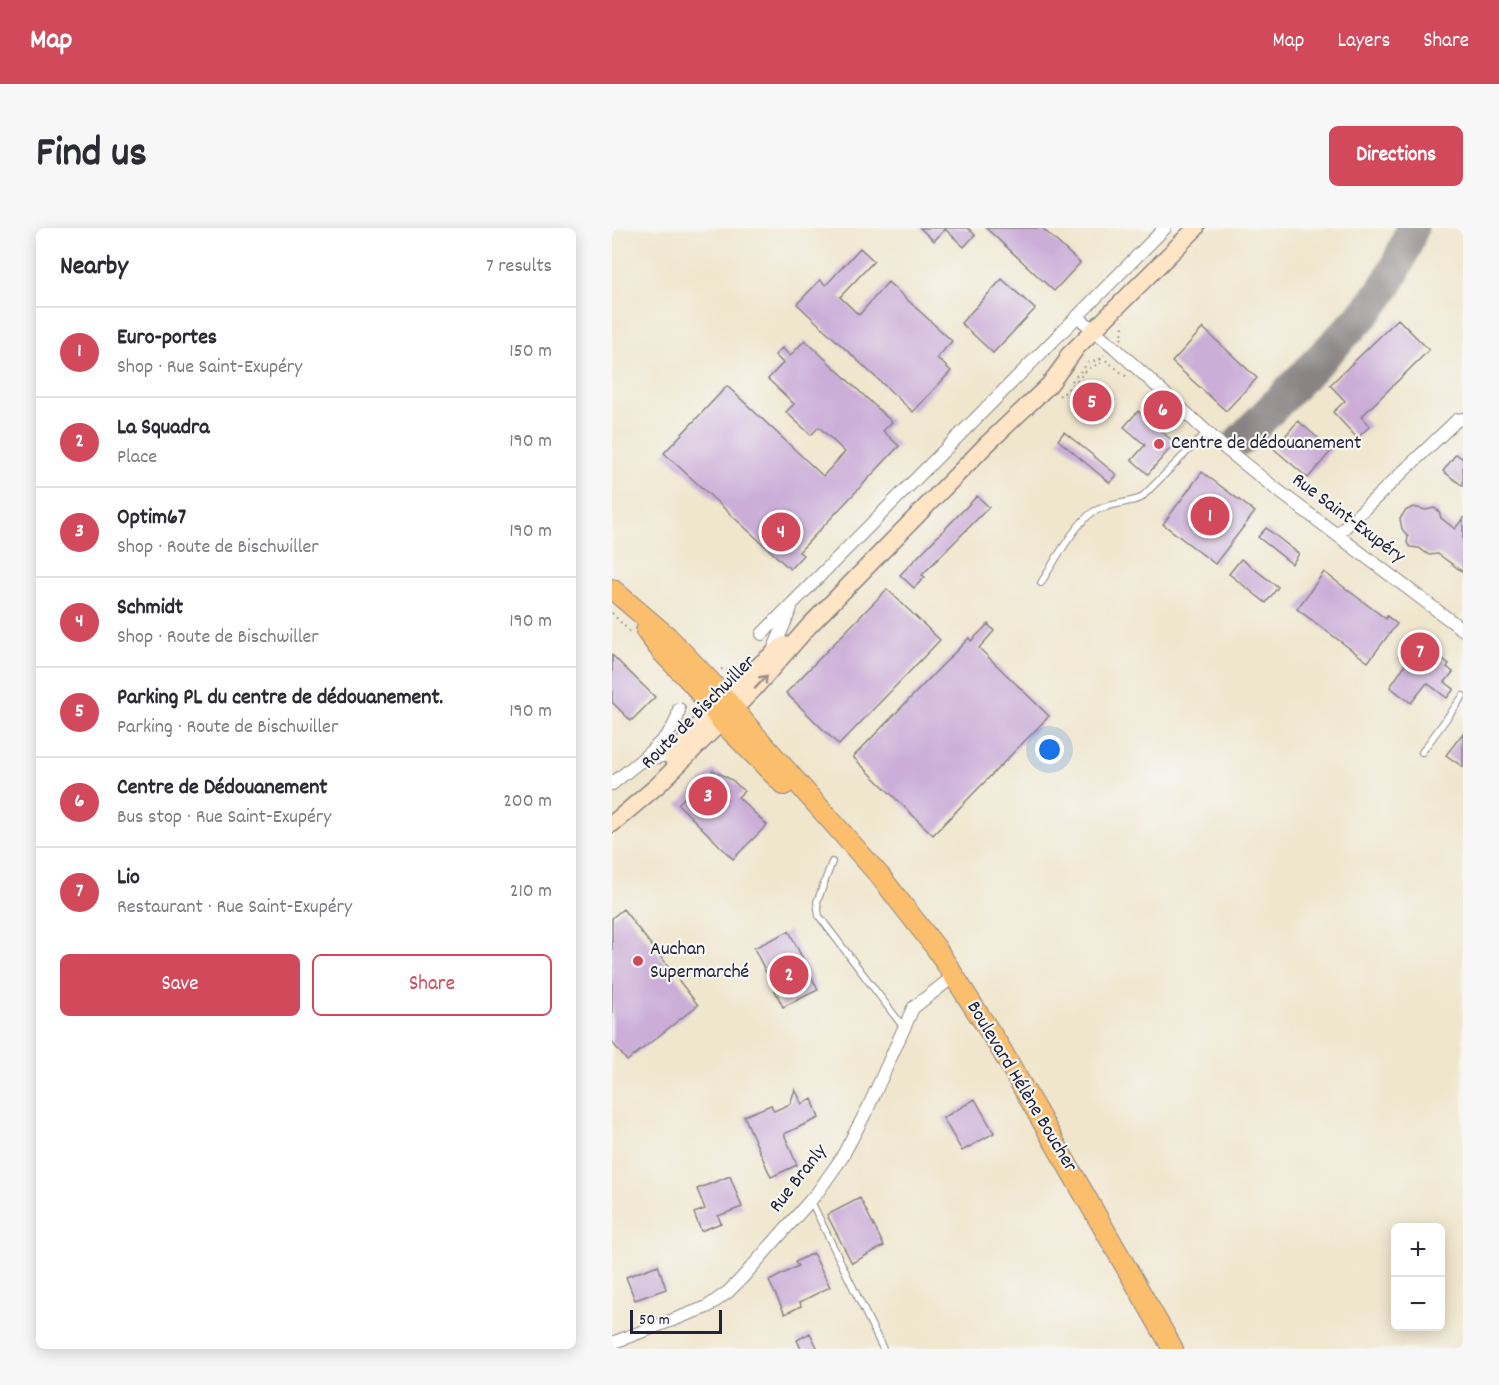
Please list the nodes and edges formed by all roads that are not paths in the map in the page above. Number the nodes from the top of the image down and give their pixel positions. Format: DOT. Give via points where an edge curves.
graph roads {
  1 [pos="1165,228"];
  2 [pos="1196,228"];
  3 [pos="1078,317"];
  4 [pos="1093,331"];
  5 [pos="1463,419"];
  6 [pos="1207,432"];
  7 [pos="1337,535"];
  8 [pos="1041,583"];
  9 [pos="614,590"];
  10 [pos="792,604"];
  11 [pos="809,626"];
  12 [pos="1463,630"];
  13 [pos="762,634"];
  14 [pos="772,654"];
  15 [pos="1463,696"];
  16 [pos="679,709"];
  17 [pos="723,710"];
  18 [pos="677,752"];
  19 [pos="1422,753"];
  20 [pos="639,762"];
  21 [pos="612,784"];
  22 [pos="612,815"];
  23 [pos="612,824"];
  24 [pos="832,862"];
  25 [pos="954,976"];
  26 [pos="904,1028"];
  27 [pos="811,1200"];
  28 [pos="612,1343"];
  29 [pos="883,1349"];
  30 [pos="1173,1349"];
  1 -- 3 [label="street"];
  2 -- 4 [label="street, Route de Bischwiller"];
  3 -- 4 [label="street, Rue Saint-Exupéry"];
  3 -- 10 [label="street"];
  4 -- 6 [label="street, Rue Saint-Exupéry"];
  4 -- 11 [label="street, Route de Bischwiller" via="1049,385"];
  5 -- 7 [label="street" via="1457,420"];
  6 -- 7 [label="street, Rue Saint-Exupéry"];
  6 -- 8 [label="lane" via="1141,498 1092,512 1065,544"];
  7 -- 12 [label="street, Rue Saint-Exupéry"];
  9 -- 17 [label="main road, Boulevard Hélène Boucher" via="662,652"];
  10 -- 13 [label="street"];
  10 -- 14 [label="street"];
  11 -- 14 [label="street, Route de Bischwiller"];
  17 -- 11 [label="street, Route de Bischwiller, one-way" via="791,649"];
  14 -- 17 [label="street, Route de Bischwiller" via="759,663"];
  15 -- 19 [label="lane"];
  16 -- 20 [label="street, Route de Bischwiller" via="674,728"];
  17 -- 18 [label="street, Route de Bischwiller" via="693,730"];
  17 -- 23 [label="street, Route de Bischwiller" via="658,784"];
  17 -- 25 [label="main road, Boulevard Hélène Boucher" via="848,839"];
  18 -- 20 [label="street"];
  18 -- 22 [label="street, Route de Bischwiller" via="651,783"];
  20 -- 21 [label="street, Route de Bischwiller"];
  24 -- 26 [label="lane" via="817,902 819,916"];
  25 -- 26 [label="street, Rue Branly" via="917,1004"];
  25 -- 30 [label="main road, Boulevard Hélène Boucher" via="999,1046"];
  26 -- 27 [label="street, Rue Branly" via="857,1132"];
  27 -- 28 [label="street, Rue Branly" via="728,1292 707,1307"];
  27 -- 29 [label="lane"];
}
